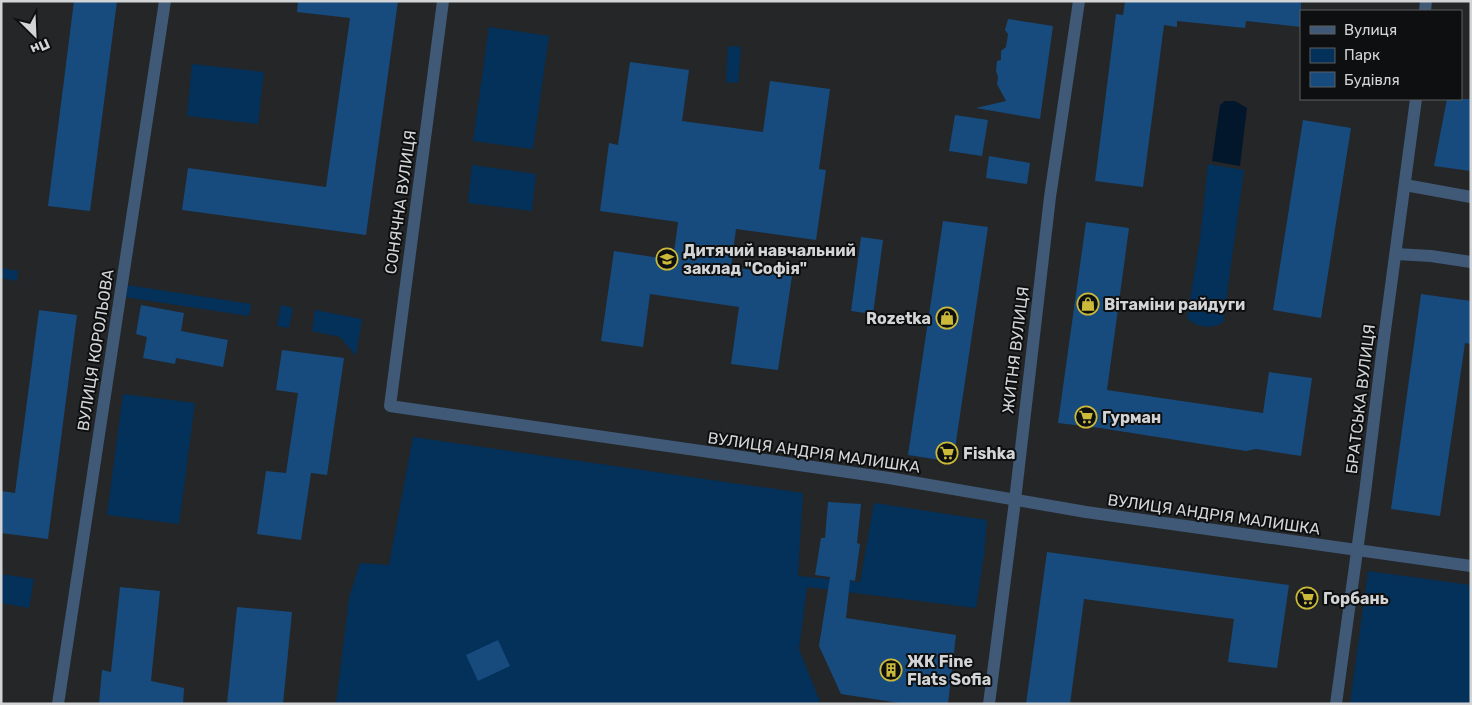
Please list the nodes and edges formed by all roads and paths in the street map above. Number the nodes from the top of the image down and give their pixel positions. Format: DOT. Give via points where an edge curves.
graph roads {
  1 [pos="165,1"];
  2 [pos="443,1"];
  3 [pos="1079,1"];
  4 [pos="1416,100"];
  5 [pos="1405,185"];
  6 [pos="1471,197"];
  7 [pos="1396,254"];
  8 [pos="1471,262"];
  9 [pos="390,406"];
  10 [pos="1014,499"];
  11 [pos="1357,551"];
  12 [pos="1471,566"];
  13 [pos="58,704"];
  14 [pos="989,704"];
  15 [pos="1336,704"];
  1 -- 13 [label="street, ВУЛИЦЯ КОРОЛЬОВА"];
  2 -- 9 [label="street, СОНЯЧНА ВУЛИЦЯ"];
  3 -- 10 [label="street, ЖИТНЯ ВУЛИЦЯ" via="1050,197"];
  4 -- 5 [label="street, БРАТСЬКА ВУЛИЦЯ"];
  5 -- 6 [label="street"];
  5 -- 7 [label="street, БРАТСЬКА ВУЛИЦЯ"];
  7 -- 8 [label="street"];
  7 -- 11 [label="street, БРАТСЬКА ВУЛИЦЯ"];
  9 -- 10 [label="street, ВУЛИЦЯ АНДРІЯ МАЛИШКА"];
  10 -- 11 [label="street, ВУЛИЦЯ АНДРІЯ МАЛИШКА"];
  10 -- 14 [label="street, ЖИТНЯ ВУЛИЦЯ"];
  11 -- 12 [label="street, ВУЛИЦЯ АНДРІЯ МАЛИШКА"];
  11 -- 15 [label="street, БРАТСЬКА ВУЛИЦЯ"];
}
